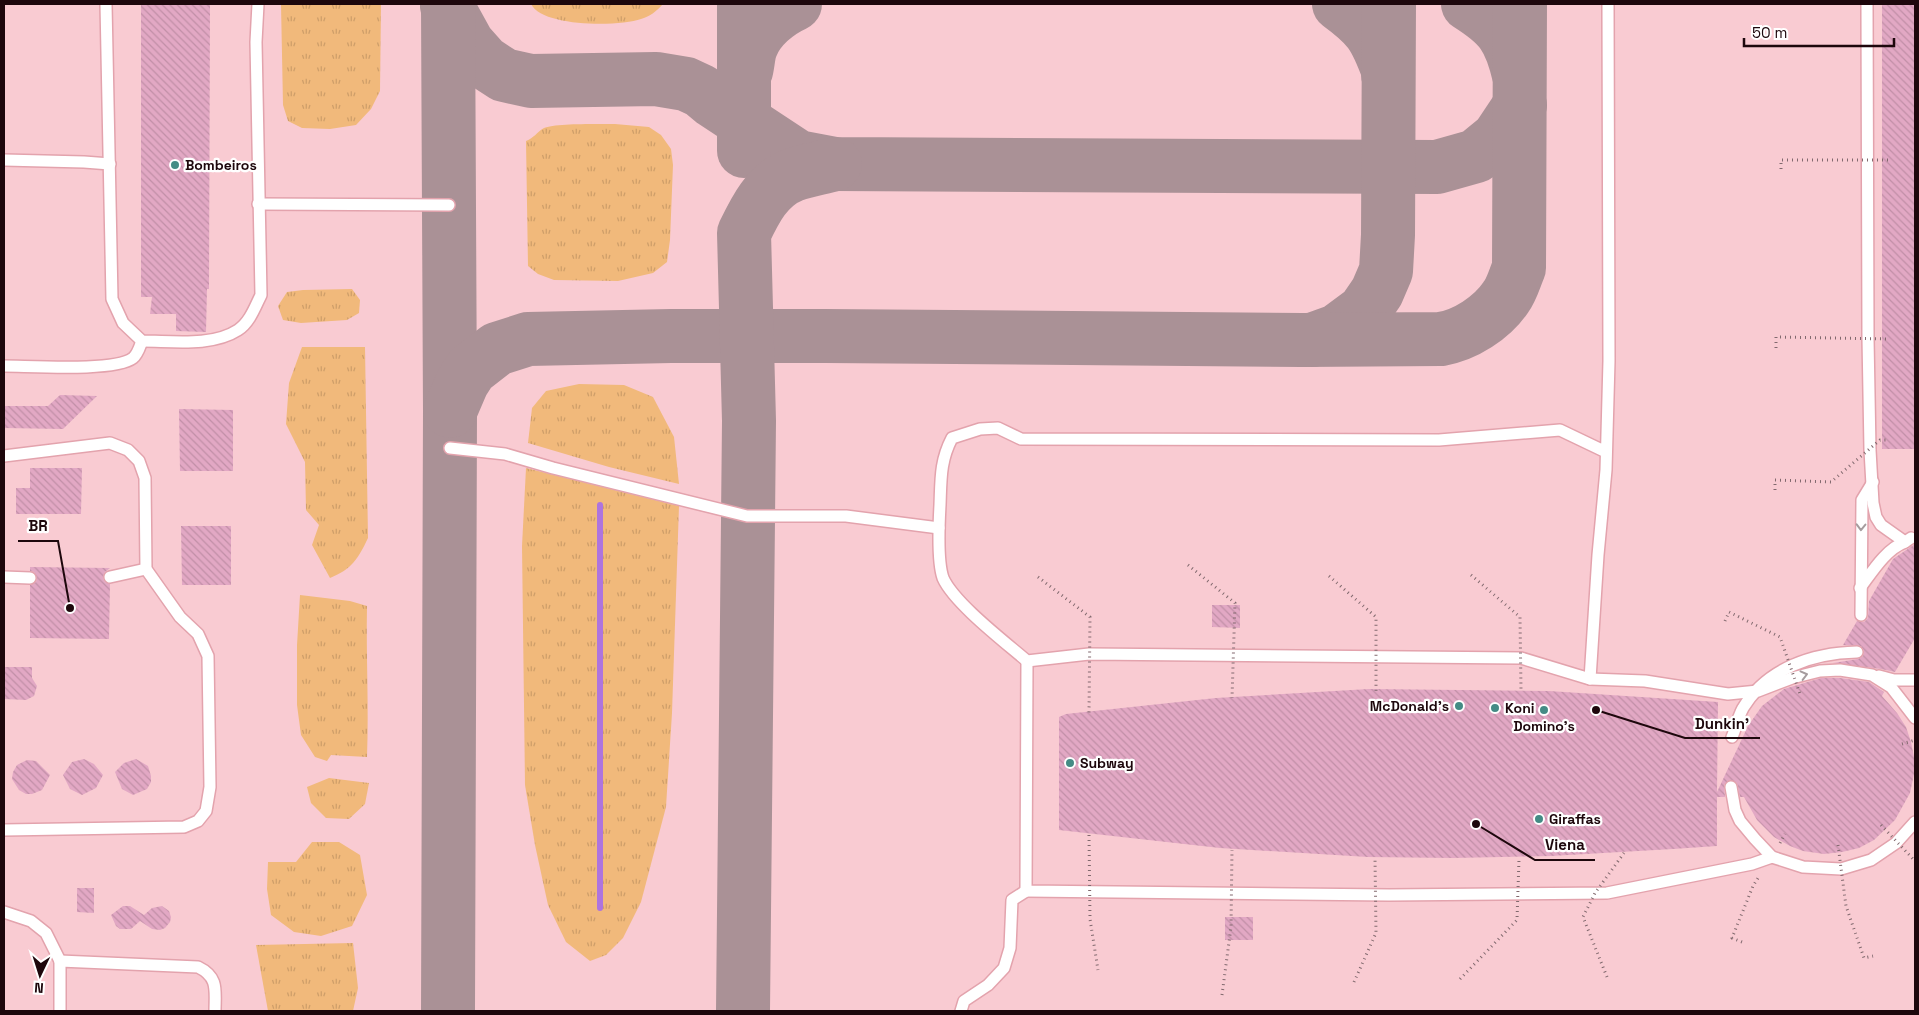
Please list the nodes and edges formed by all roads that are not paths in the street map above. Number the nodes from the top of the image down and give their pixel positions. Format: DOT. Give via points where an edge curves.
graph roads {
  1 [pos="106,4"];
  2 [pos="258,4"];
  3 [pos="1608,4"];
  4 [pos="1868,4"];
  5 [pos="4,160"];
  6 [pos="110,164"];
  7 [pos="258,204"];
  8 [pos="449,205"];
  9 [pos="142,341"];
  10 [pos="4,366"];
  11 [pos="450,448"];
  12 [pos="1606,452"];
  13 [pos="4,456"];
  14 [pos="1873,482"];
  15 [pos="939,528"];
  16 [pos="146,569"];
  17 [pos="4,577"];
  18 [pos="110,577"];
  19 [pos="30,578"];
  20 [pos="1860,588"];
  21 [pos="1861,615"];
  22 [pos="1857,652"];
  23 [pos="1027,661"];
  24 [pos="1872,675"];
  25 [pos="1590,679"];
  26 [pos="1915,680"];
  27 [pos="1758,690"];
  28 [pos="1915,718"];
  29 [pos="1732,737"];
  30 [pos="1731,786"];
  31 [pos="1915,822"];
  32 [pos="4,830"];
  33 [pos="1772,857"];
  34 [pos="1026,891"];
  35 [pos="4,912"];
  36 [pos="60,960"];
  37 [pos="60,1011"];
  38 [pos="215,1011"];
  39 [pos="961,1011"];
  1 -- 6 [label="lane"];
  2 -- 7 [label="lane"];
  3 -- 12 [label="lane" via="1609,361"];
  4 -- 14 [label="lane" via="1868,338"];
  5 -- 6 [label="lane"];
  6 -- 9 [label="lane" via="112,299 123,323"];
  7 -- 8 [label="lane"];
  7 -- 9 [label="lane" via="261,295 252,315 238,330 208,341"];
  9 -- 10 [label="lane" via="134,357 108,365"];
  11 -- 15 [label="lane" via="505,454 747,516 846,516"];
  12 -- 15 [label="lane" via="1560,430 1439,440 1301,441 1021,439 998,428 980,429 952,438 944,453"];
  12 -- 25 [label="lane"];
  13 -- 16 [label="lane" via="110,443 128,450 139,461 145,478"];
  14 -- 20 [label="lane, one-way" via="1862,500"];
  14 -- 20 [label="lane" via="1873,503 1880,525 1908,540 1898,544"];
  15 -- 23 [label="lane" via="943,576 952,593"];
  16 -- 18 [label="lane"];
  16 -- 32 [label="lane" via="180,617 198,634 208,656 210,787 206,811 198,821 184,827"];
  17 -- 19 [label="lane"];
  20 -- 21 [label="lane"];
  22 -- 27 [label="lane" via="1837,652 1790,665"];
  23 -- 25 [label="lane" via="1089,654 1521,658"];
  23 -- 34 [label="lane"];
  24 -- 26 [label="lane"];
  27 -- 24 [label="lane, one-way" via="1820,671 1840,670"];
  24 -- 28 [label="lane" via="1891,687"];
  25 -- 27 [label="lane" via="1646,681 1728,694"];
  27 -- 29 [label="lane" via="1744,708"];
  30 -- 33 [label="lane" via="1740,821"];
  31 -- 33 [label="lane" via="1896,843 1870,860 1841,869 1803,868"];
  33 -- 34 [label="lane" via="1752,864 1607,893"];
  34 -- 39 [label="lane" via="1012,900 1010,948 1004,968 988,985 964,1001"];
  35 -- 36 [label="lane" via="31,921 46,933"];
  36 -- 37 [label="lane"];
  36 -- 38 [label="lane" via="198,967 208,972 216,987"];
}
